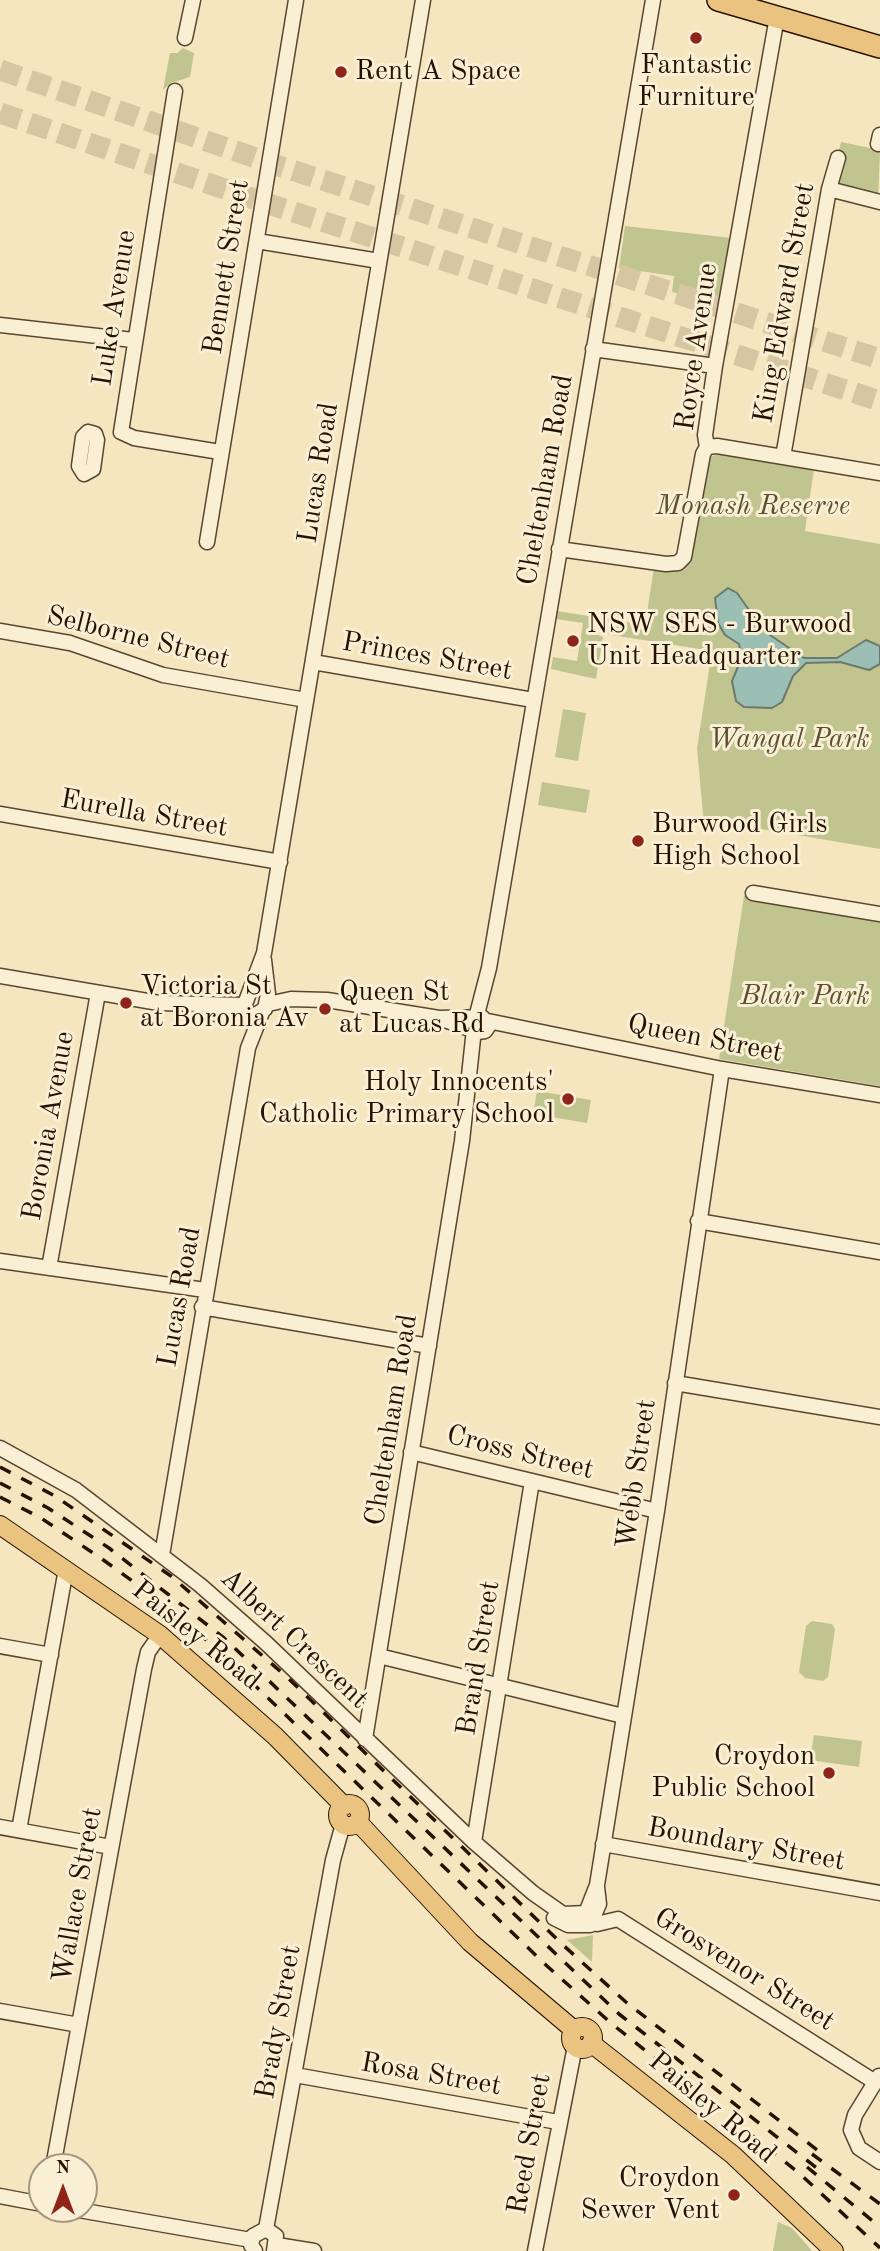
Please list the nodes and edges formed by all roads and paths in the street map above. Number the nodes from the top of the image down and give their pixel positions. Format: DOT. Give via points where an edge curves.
graph roads {
  1 [pos="193,0"];
  2 [pos="296,0"];
  3 [pos="423,0"];
  4 [pos="653,0"];
  5 [pos="718,0"];
  6 [pos="773,8"];
  7 [pos="880,33"];
  8 [pos="186,38"];
  9 [pos="880,47"];
  10 [pos="176,91"];
  11 [pos="838,158"];
  12 [pos="829,189"];
  13 [pos="880,202"];
  14 [pos="257,241"];
  15 [pos="379,261"];
  16 [pos="0,325"];
  17 [pos="133,340"];
  18 [pos="593,349"];
  19 [pos="715,366"];
  20 [pos="121,432"];
  21 [pos="97,437"];
  22 [pos="707,447"];
  23 [pos="220,452"];
  24 [pos="783,457"];
  25 [pos="880,473"];
  26 [pos="207,542"];
  27 [pos="559,549"];
  28 [pos="0,631"];
  29 [pos="313,662"];
  30 [pos="306,700"];
  31 [pos="533,700"];
  32 [pos="0,814"];
  33 [pos="280,862"];
  34 [pos="752,893"];
  35 [pos="880,914"];
  36 [pos="264,953"];
  37 [pos="0,976"];
  38 [pos="98,993"];
  39 [pos="266,1001"];
  40 [pos="244,1010"];
  41 [pos="481,1025"];
  42 [pos="248,1048"];
  43 [pos="722,1069"];
  44 [pos="880,1095"];
  45 [pos="698,1221"];
  46 [pos="880,1252"];
  47 [pos="0,1261"];
  48 [pos="49,1268"];
  49 [pos="205,1290"];
  50 [pos="202,1307"];
  51 [pos="429,1346"];
  52 [pos="675,1383"];
  53 [pos="880,1417"];
  54 [pos="0,1448"];
  55 [pos="411,1452"];
  56 [pos="532,1481"];
  57 [pos="657,1511"];
  58 [pos="0,1525"];
  59 [pos="162,1555"];
  60 [pos="66,1569"];
  61 [pos="160,1635"];
  62 [pos="0,1646"];
  63 [pos="51,1655"];
  64 [pos="379,1656"];
  65 [pos="499,1685"];
  66 [pos="624,1716"];
  67 [pos="365,1739"];
  68 [pos="348,1817"];
  69 [pos="0,1827"];
  70 [pos="19,1830"];
  71 [pos="474,1842"];
  72 [pos="603,1844"];
  73 [pos="111,1847"];
  74 [pos="880,1893"];
  75 [pos="590,1917"];
  76 [pos="0,2011"];
  77 [pos="79,2025"];
  78 [pos="580,2040"];
  79 [pos="295,2075"];
  80 [pos="878,2078"];
  81 [pos="558,2122"];
  82 [pos="56,2153"];
  83 [pos="880,2162"];
  84 [pos="0,2196"];
  85 [pos="28,2201"];
  86 [pos="98,2214"];
  87 [pos="796,2216"];
  88 [pos="265,2229"];
  89 [pos="253,2246"];
  90 [pos="276,2248"];
  91 [pos="314,2251"];
  92 [pos="536,2251"];
  93 [pos="825,2251"];
  94 [pos="834,2251"];
  1 -- 8 [label="street"];
  2 -- 14 [label="street, Bennett Street"];
  3 -- 15 [label="street, Lucas Road"];
  4 -- 18 [label="street, Cheltenham Road"];
  5 -- 6 [label="highway"];
  6 -- 7 [label="highway"];
  6 -- 9 [label="highway"];
  6 -- 19 [label="street, Royce Avenue"];
  10 -- 17 [label="street, Luke Avenue"];
  11 -- 12 [label="street, King Edward Street"];
  12 -- 13 [label="street"];
  12 -- 24 [label="street, King Edward Street"];
  14 -- 15 [label="street"];
  14 -- 23 [label="street, Bennett Street"];
  15 -- 29 [label="street, Lucas Road"];
  16 -- 17 [label="street"];
  17 -- 20 [label="street, Luke Avenue"];
  18 -- 19 [label="street"];
  18 -- 27 [label="street, Cheltenham Road"];
  19 -- 22 [label="street, Royce Avenue"];
  20 -- 21 [label="street"];
  20 -- 23 [label="street"];
  22 -- 24 [label="street"];
  22 -- 27 [label="street, Royce Avenue" via="686,551 678,563"];
  23 -- 26 [label="street, Bennett Street"];
  24 -- 25 [label="street"];
  27 -- 31 [label="street, Cheltenham Road"];
  28 -- 30 [label="street, Selborne Street" via="70,643 163,675"];
  29 -- 30 [label="street, Lucas Road"];
  29 -- 31 [label="street, Princes Street"];
  30 -- 33 [label="street, Lucas Road"];
  31 -- 41 [label="street, Cheltenham Road"];
  32 -- 33 [label="street, Eurella Street"];
  33 -- 36 [label="street, Lucas Road"];
  34 -- 35 [label="street"];
  36 -- 39 [label="street, Lucas Road"];
  36 -- 40 [label="street, Lucas Road"];
  37 -- 38 [label="street, Queen Street"];
  38 -- 40 [label="street, Queen Street"];
  38 -- 48 [label="street, Boronia Avenue"];
  39 -- 40 [label="street, Queen Street" via="250,1018"];
  39 -- 41 [label="street, Queen Street" via="327,1000"];
  39 -- 42 [label="street, Lucas Road"];
  40 -- 42 [label="street, Lucas Road"];
  41 -- 43 [label="street, Queen Street"];
  41 -- 51 [label="street, Cheltenham Road"];
  42 -- 49 [label="street, Lucas Road"];
  43 -- 44 [label="street, Queen Street"];
  43 -- 45 [label="street, Webb Street"];
  45 -- 46 [label="street"];
  45 -- 52 [label="street, Webb Street"];
  47 -- 48 [label="street"];
  48 -- 49 [label="street"];
  49 -- 50 [label="street, Lucas Road"];
  50 -- 51 [label="street"];
  50 -- 59 [label="street, Lucas Road"];
  51 -- 55 [label="street, Cheltenham Road"];
  52 -- 53 [label="street"];
  52 -- 57 [label="street, Webb Street"];
  54 -- 59 [label="street, Albert Crescent" via="76,1490"];
  55 -- 56 [label="street, Cross Street"];
  55 -- 64 [label="street, Cheltenham Road"];
  56 -- 57 [label="street, Cross Street"];
  56 -- 65 [label="street, Brand Street"];
  57 -- 66 [label="street, Webb Street"];
  58 -- 60 [label="main road, Paisley Road"];
  59 -- 67 [label="street, Albert Crescent" via="265,1643"];
  60 -- 61 [label="main road, Paisley Road"];
  60 -- 63 [label="street"];
  61 -- 68 [label="main road, Paisley Road" via="275,1736"];
  61 -- 73 [label="street, Wallace Street" via="148,1652 144,1669"];
  62 -- 63 [label="street"];
  63 -- 70 [label="street"];
  64 -- 65 [label="street"];
  64 -- 67 [label="street, Cheltenham Road"];
  65 -- 66 [label="street"];
  65 -- 71 [label="street, Brand Street"];
  66 -- 72 [label="street, Webb Street"];
  67 -- 71 [label="street, Albert Crescent"];
  68 -- 78 [label="main road, Paisley Road" via="470,1942"];
  68 -- 79 [label="street, Brady Street" via="333,1860"];
  69 -- 70 [label="street"];
  70 -- 73 [label="street"];
  71 -- 75 [label="street, Albert Crescent" via="533,1893 550,1916 575,1926 590,1925"];
  72 -- 74 [label="street, Boundary Street"];
  72 -- 75 [label="street, Webb Street" via="599,1904"];
  73 -- 77 [label="street, Wallace Street"];
  75 -- 80 [label="street, Grosvenor Street" via="597,1924 618,1919"];
  76 -- 77 [label="street"];
  77 -- 82 [label="street, Wallace Street"];
  78 -- 81 [label="street, Reed Street"];
  78 -- 87 [label="main road, Paisley Road" via="733,2155"];
  79 -- 81 [label="street, Rosa Street"];
  79 -- 88 [label="street, Brady Street"];
  80 -- 83 [label="street" via="851,2130 859,2148"];
  81 -- 92 [label="street, Reed Street"];
  84 -- 85 [label="street"];
  86 -- 89 [label="street"];
  87 -- 93 [label="main road, Paisley Road"];
  87 -- 94 [label="main road, Paisley Road"];
  88 -- 89 [label="street" via="255,2233"];
  88 -- 90 [label="street" via="274,2232"];
  90 -- 91 [label="street"];
}
